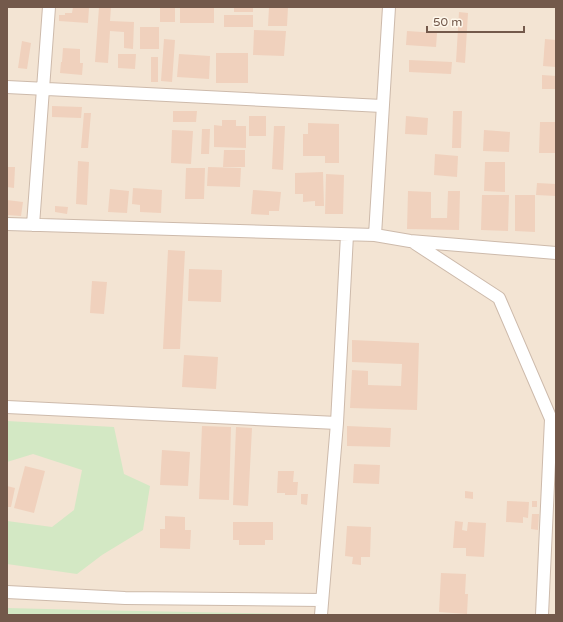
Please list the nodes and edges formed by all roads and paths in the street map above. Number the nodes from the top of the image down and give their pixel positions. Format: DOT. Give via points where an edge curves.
graph roads {
  1 [pos="49,7"];
  2 [pos="388,7"];
  3 [pos="7,87"];
  4 [pos="44,88"];
  5 [pos="382,106"];
  6 [pos="7,224"];
  7 [pos="32,225"];
  8 [pos="347,235"];
  9 [pos="374,235"];
  10 [pos="410,240"];
  11 [pos="556,253"];
  12 [pos="7,406"];
  13 [pos="336,423"];
  14 [pos="7,592"];
  15 [pos="322,600"];
  16 [pos="321,615"];
  17 [pos="542,615"];
  1 -- 4 [label="street"];
  2 -- 5 [label="street"];
  3 -- 4 [label="street"];
  4 -- 5 [label="street"];
  4 -- 7 [label="street"];
  5 -- 9 [label="street"];
  6 -- 7 [label="street"];
  7 -- 8 [label="street"];
  8 -- 9 [label="street"];
  8 -- 13 [label="street"];
  9 -- 10 [label="street"];
  10 -- 11 [label="street"];
  10 -- 17 [label="street" via="499,298 551,418"];
  12 -- 13 [label="street"];
  13 -- 15 [label="street"];
  14 -- 15 [label="street" via="125,598"];
  15 -- 16 [label="street"];
}
